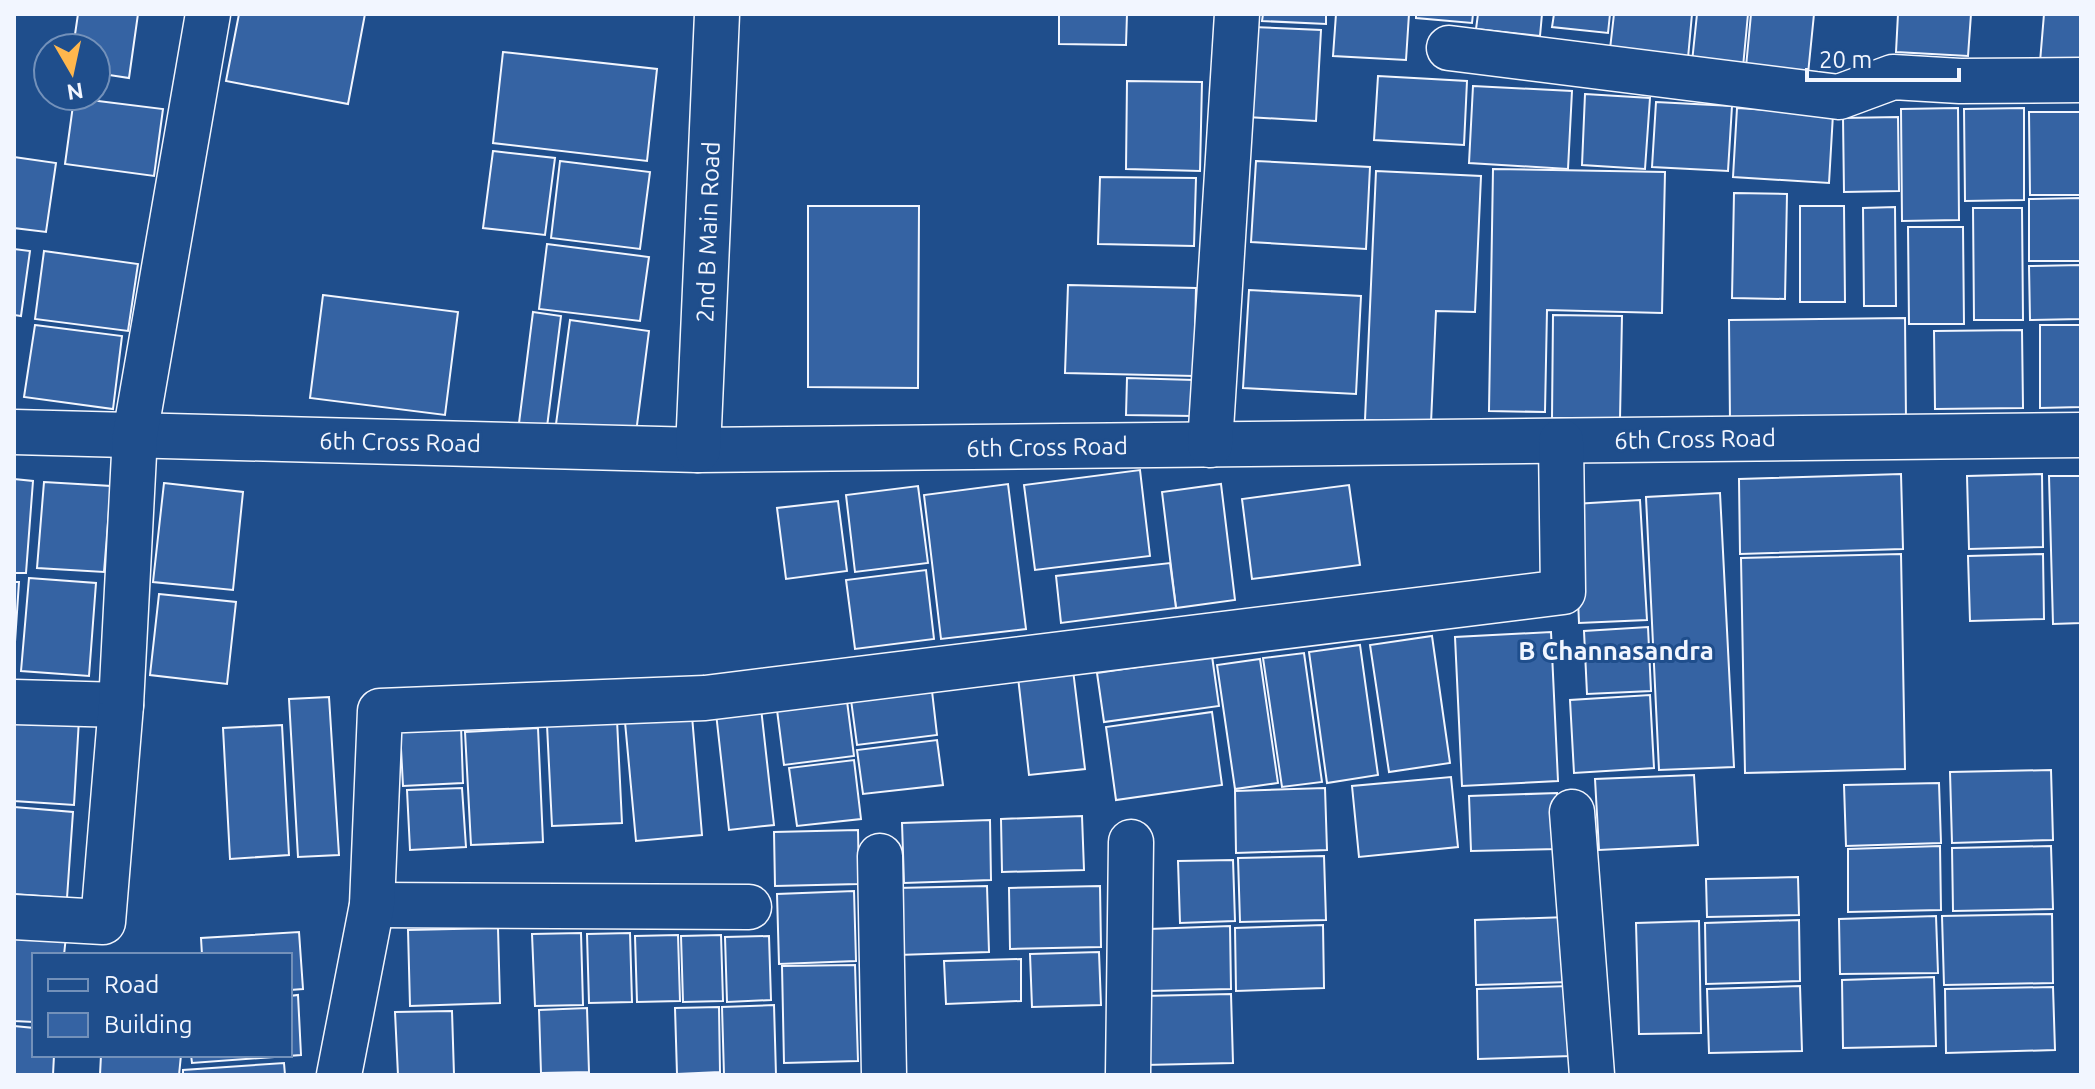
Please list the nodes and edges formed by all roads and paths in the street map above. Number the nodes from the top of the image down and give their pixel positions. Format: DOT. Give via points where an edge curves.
graph roads {
  1 [pos="208,14"];
  2 [pos="717,14"];
  3 [pos="1237,14"];
  4 [pos="1449,48"];
  5 [pos="2081,80"];
  6 [pos="14,432"];
  7 [pos="135,435"];
  8 [pos="2081,435"];
  9 [pos="1561,441"];
  10 [pos="1210,445"];
  11 [pos="698,450"];
  12 [pos="14,702"];
  13 [pos="121,705"];
  14 [pos="1572,812"];
  15 [pos="1131,842"];
  16 [pos="880,856"];
  17 [pos="372,905"];
  18 [pos="749,907"];
  19 [pos="14,917"];
  20 [pos="339,1075"];
  21 [pos="884,1075"];
  22 [pos="1128,1075"];
  23 [pos="1592,1075"];
  1 -- 7 [label="street"];
  2 -- 11 [label="street, 2nd B Main Road"];
  3 -- 10 [label="street"];
  4 -- 5 [label="street" via="1839,97 1893,77"];
  6 -- 7 [label="street, 6th Cross Road"];
  7 -- 11 [label="street, 6th Cross Road"];
  7 -- 13 [label="street"];
  8 -- 9 [label="street, 6th Cross Road"];
  9 -- 10 [label="street, 6th Cross Road"];
  9 -- 17 [label="street" via="1563,592 705,698 380,711"];
  10 -- 11 [label="street, 6th Cross Road"];
  12 -- 13 [label="street"];
  13 -- 19 [label="street" via="103,922"];
  14 -- 23 [label="street"];
  15 -- 22 [label="street"];
  16 -- 21 [label="street"];
  17 -- 18 [label="street"];
  17 -- 20 [label="street"];
}
